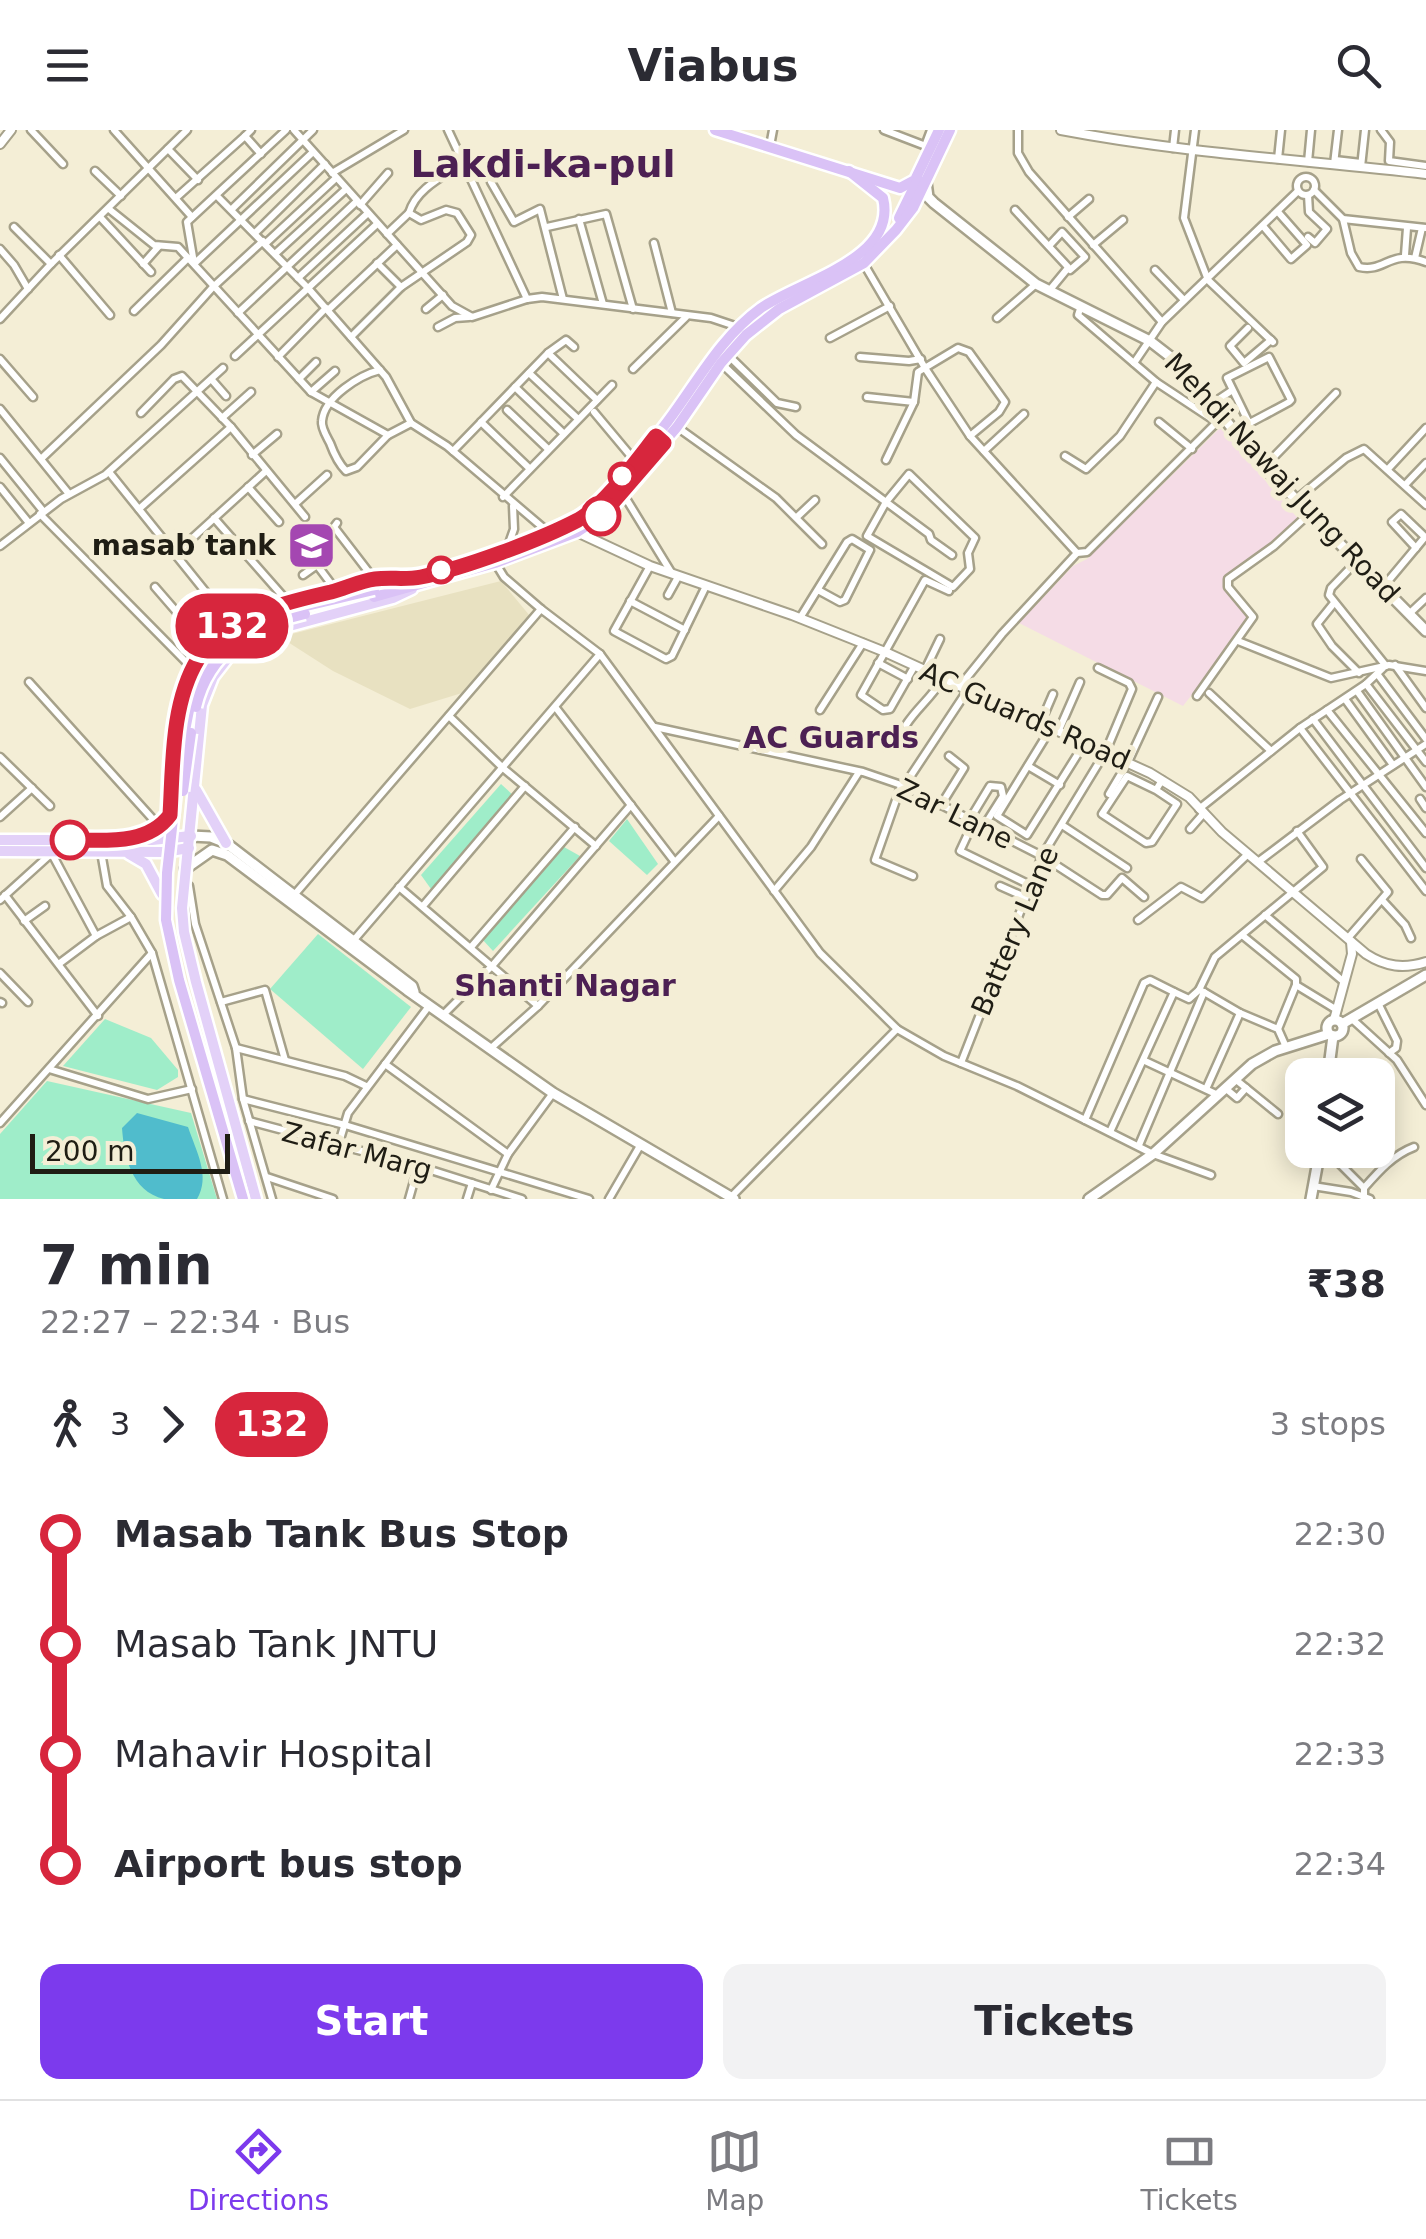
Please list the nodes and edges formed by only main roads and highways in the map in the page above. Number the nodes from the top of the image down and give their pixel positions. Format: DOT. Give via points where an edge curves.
graph roads {
  1 [pos="715,130"];
  2 [pos="939,130"];
  3 [pos="950,130"];
  4 [pos="849,171"];
  5 [pos="924,175"];
  6 [pos="934,203"];
  7 [pos="912,208"];
  8 [pos="886,240"];
  9 [pos="660,440"];
  10 [pos="420,581"];
  11 [pos="374,589"];
  12 [pos="1426,631"];
  13 [pos="173,753"];
  14 [pos="196,756"];
  15 [pos="172,772"];
  16 [pos="194,778"];
  17 [pos="170,815"];
  18 [pos="0,840"];
  19 [pos="190,842"];
  20 [pos="226,843"];
  21 [pos="120,845"];
  22 [pos="165,846"];
  23 [pos="0,851"];
  24 [pos="186,869"];
  25 [pos="162,894"];
  26 [pos="351,944"];
  27 [pos="1426,975"];
  28 [pos="1331,1035"];
  29 [pos="1329,1058"];
  30 [pos="218,1062"];
  31 [pos="200,1068"];
  32 [pos="1318,1168"];
  33 [pos="732,1198"];
  34 [pos="1092,1198"];
  35 [pos="247,1199"];
  36 [pos="1311,1199"];
  1 -- 4 [label="highway"];
  2 -- 5 [label="highway" via="928,147"];
  3 -- 5 [label="highway"];
  4 -- 5 [label="highway" via="900,188"];
  4 -- 9 [label="highway" via="883,198 885,218 877,235 858,258 776,299 738,327"];
  5 -- 6 [label="main road"];
  5 -- 7 [label="highway"];
  5 -- 8 [label="highway"];
  6 -- 7 [label="main road"];
  6 -- 12 [label="main road, Mehdi Nawaj Jung Road" via="1036,284 1150,341 1180,365 1221,420"];
  7 -- 8 [label="highway"];
  8 -- 9 [label="highway" via="864,262 766,318"];
  9 -- 10 [label="highway" via="579,519"];
  9 -- 10 [label="highway" via="600,517 578,532"];
  10 -- 11 [label="highway"];
  10 -- 11 [label="main road"];
  10 -- 14 [label="main road" via="393,598 258,634 234,650 202,705"];
  11 -- 13 [label="main road" via="288,602 233,626 207,646 183,696"];
  11 -- 35 [label="highway, bridge" via="253,630 236,642 206,677 192,727 172,871 172,921"];
  13 -- 14 [label="main road"];
  13 -- 15 [label="main road"];
  14 -- 16 [label="main road"];
  15 -- 16 [label="main road"];
  15 -- 17 [label="main road"];
  16 -- 19 [label="main road"];
  16 -- 20 [label="main road"];
  17 -- 21 [label="main road" via="160,827"];
  17 -- 22 [label="main road"];
  18 -- 21 [label="main road"];
  19 -- 20 [label="main road" via="211,837"];
  19 -- 22 [label="main road"];
  19 -- 24 [label="main road"];
  20 -- 26 [label="main road"];
  21 -- 22 [label="main road"];
  21 -- 23 [label="main road" via="101,851"];
  21 -- 25 [label="main road" via="146,864"];
  22 -- 25 [label="main road"];
  24 -- 26 [label="main road" via="212,850 227,856"];
  24 -- 30 [label="main road" via="184,932"];
  25 -- 31 [label="main road" via="166,939"];
  26 -- 33 [label="main road" via="553,1093"];
  27 -- 28 [label="main road" via="1341,1018 1342,1033"];
  28 -- 29 [label="main road"];
  28 -- 34 [label="main road" via="1252,1064 1153,1154"];
  30 -- 31 [label="main road"];
  30 -- 35 [label="main road"];
  31 -- 35 [label="main road"];
  32 -- 36 [label="main road"];
}
